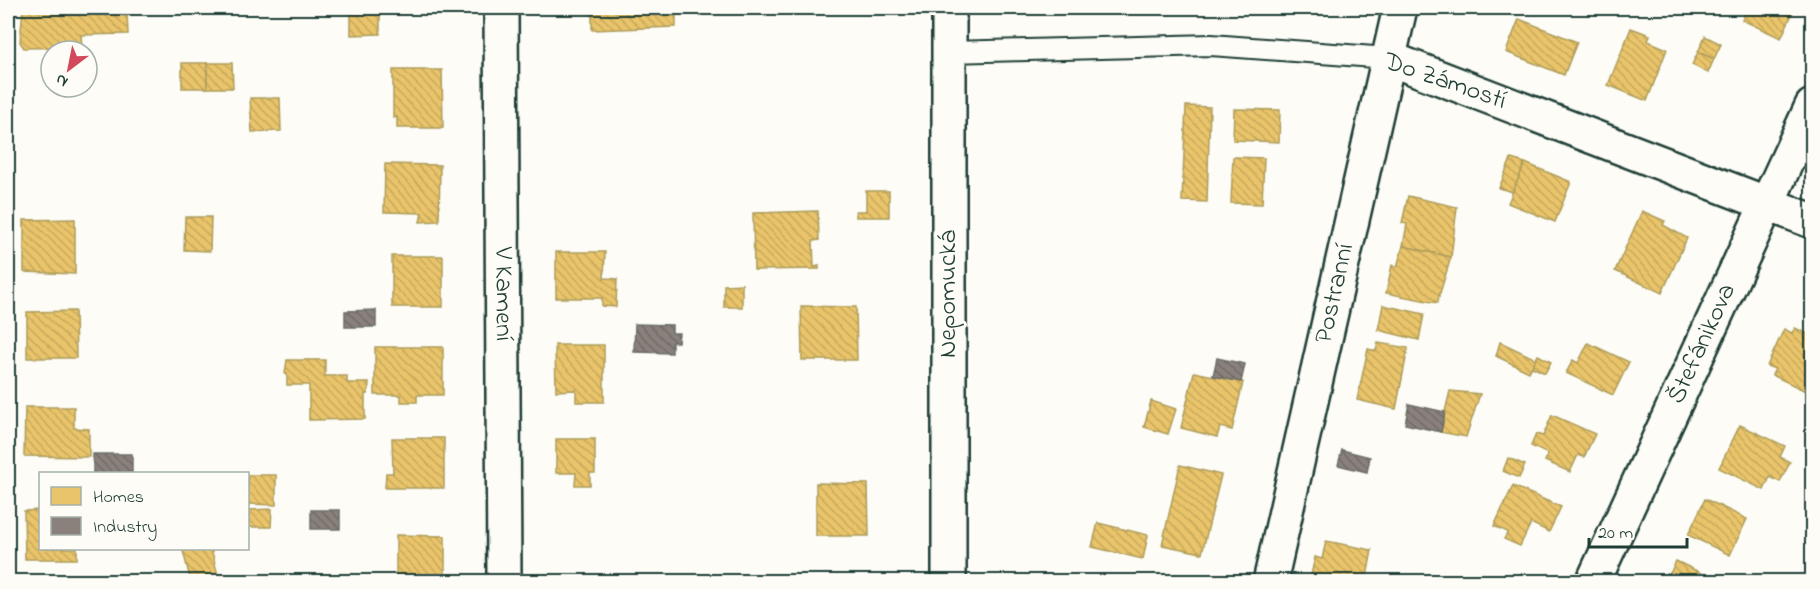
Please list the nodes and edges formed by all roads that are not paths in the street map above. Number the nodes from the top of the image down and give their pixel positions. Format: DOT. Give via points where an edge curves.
graph roads {
  1 [pos="501,8"];
  2 [pos="949,8"];
  3 [pos="1400,8"];
  4 [pos="949,52"];
  5 [pos="1388,58"];
  6 [pos="1812,106"];
  7 [pos="1767,202"];
  8 [pos="1812,221"];
  9 [pos="504,582"];
  10 [pos="949,582"];
  11 [pos="1270,582"];
  12 [pos="1593,582"];
  1 -- 9 [label="street, V Kamení"];
  2 -- 4 [label="street, Nepomucká"];
  3 -- 5 [label="street, Postranní"];
  4 -- 5 [label="lane, Do Zámostí" via="1211,45"];
  4 -- 10 [label="street, Nepomucká"];
  5 -- 7 [label="street, Do Zámostí"];
  5 -- 11 [label="street, Postranní"];
  6 -- 7 [label="street, Štefánikova"];
  7 -- 8 [label="street, Do Zámostí"];
  7 -- 12 [label="street, Štefánikova"];
}
